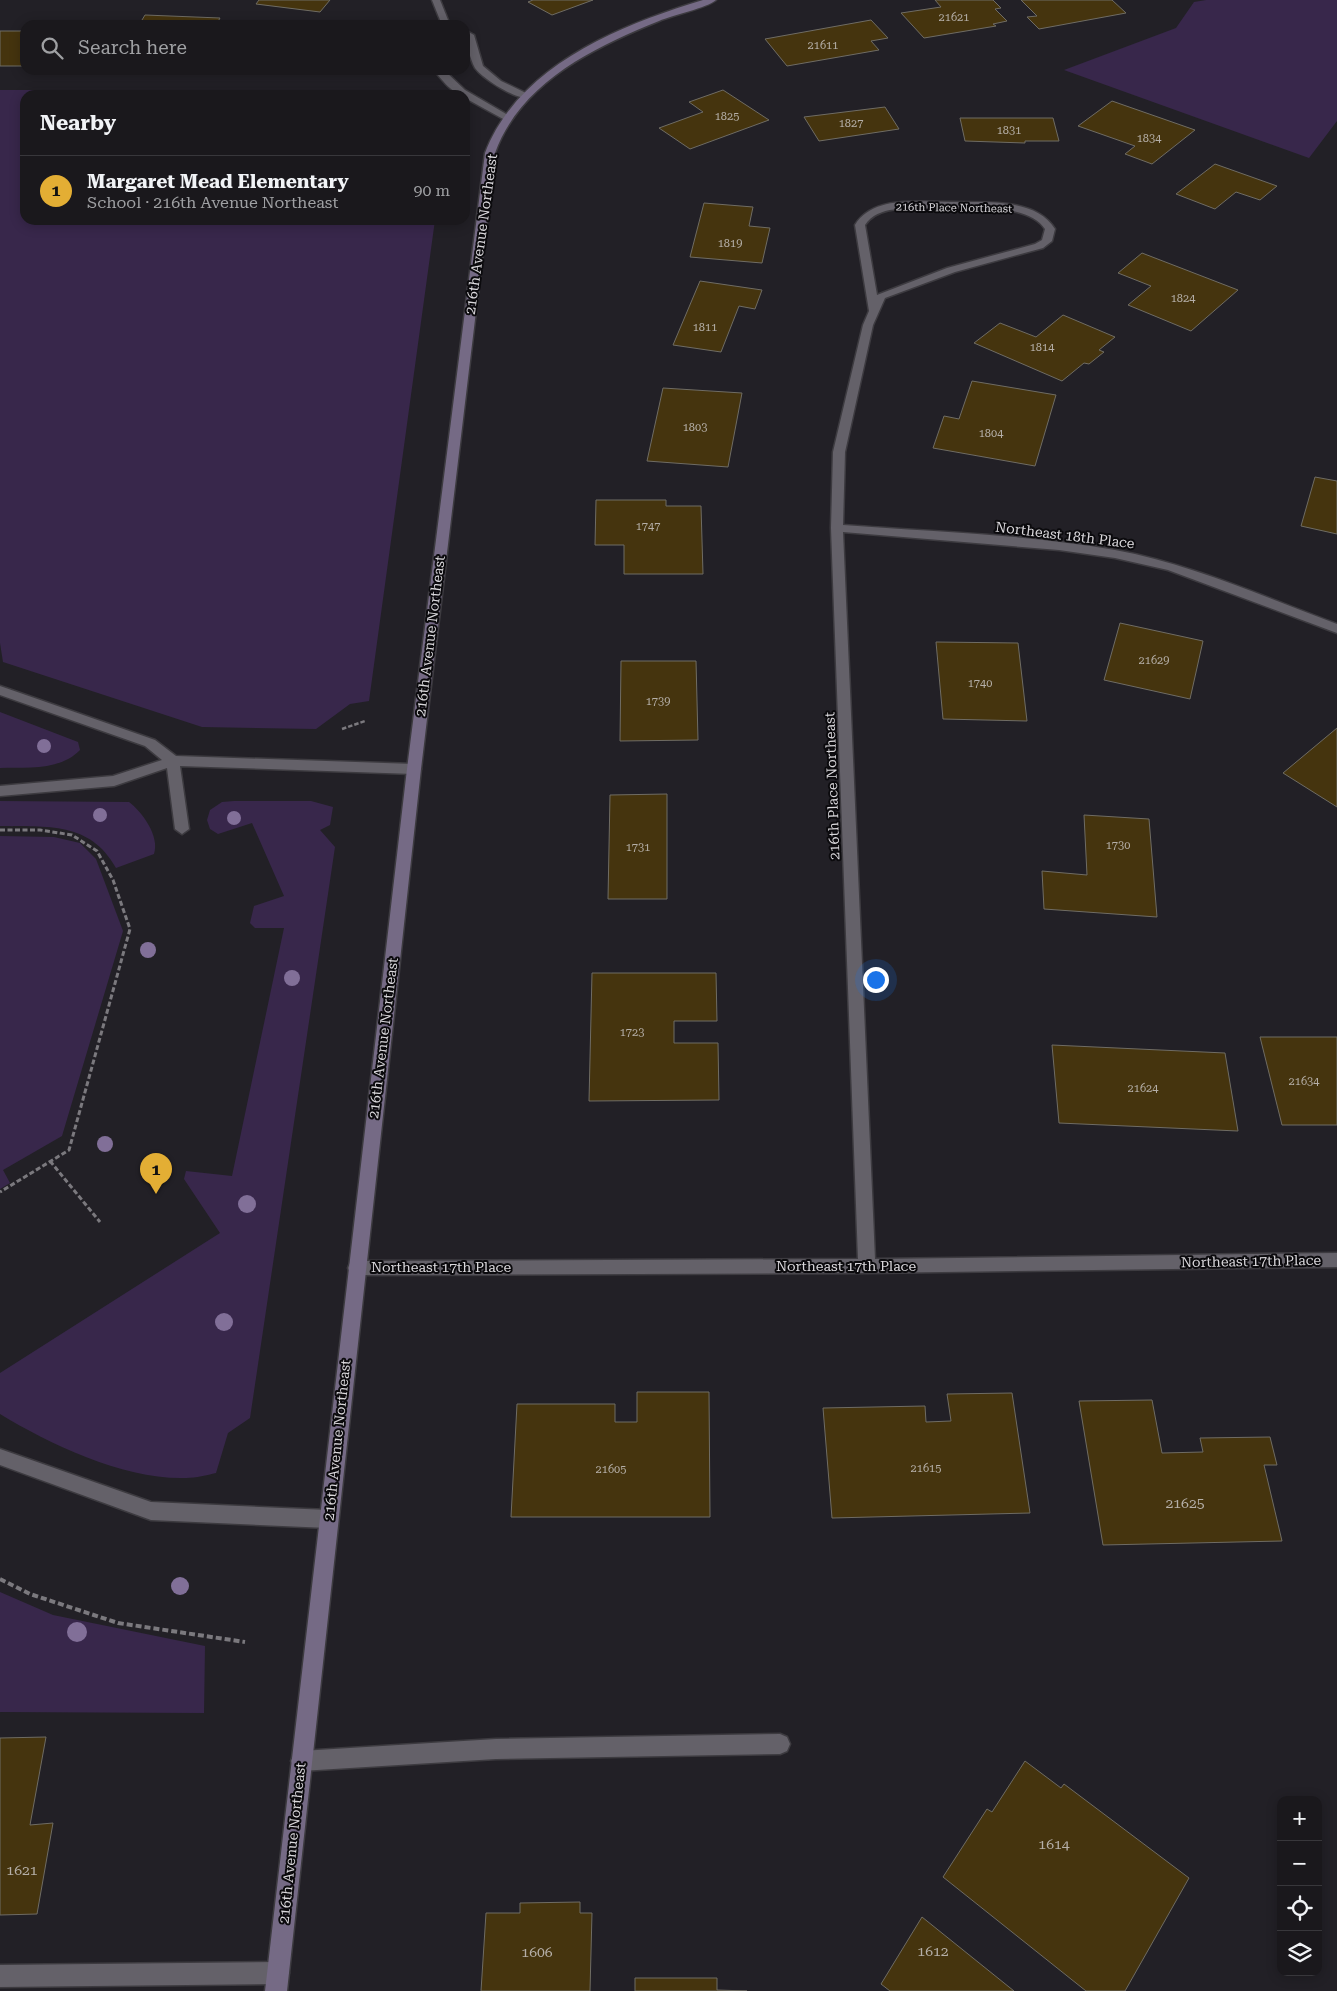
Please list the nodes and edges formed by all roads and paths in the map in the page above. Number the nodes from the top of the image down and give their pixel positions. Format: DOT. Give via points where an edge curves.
graph roads {
  1 [pos="436,0"];
  2 [pos="712,0"];
  3 [pos="444,20"];
  4 [pos="470,35"];
  5 [pos="444,75"];
  6 [pos="461,90"];
  7 [pos="525,96"];
  8 [pos="470,98"];
  9 [pos="508,118"];
  10 [pos="874,310"];
  11 [pos="837,528"];
  12 [pos="1337,629"];
  13 [pos="0,690"];
  14 [pos="365,721"];
  15 [pos="339,730"];
  16 [pos="173,761"];
  17 [pos="414,769"];
  18 [pos="0,791"];
  19 [pos="182,828"];
  20 [pos="0,830"];
  21 [pos="50,1161"];
  22 [pos="0,1192"];
  23 [pos="100,1222"];
  24 [pos="1337,1260"];
  25 [pos="867,1266"];
  26 [pos="356,1268"];
  27 [pos="0,1457"];
  28 [pos="328,1519"];
  29 [pos="0,1579"];
  30 [pos="245,1642"];
  31 [pos="780,1744"];
  32 [pos="301,1761"];
  33 [pos="0,1976"];
  34 [pos="277,1982"];
  1 -- 3 [label="street"];
  2 -- 7 [label="street, 216th Avenue Northeast" via="680,9 630,30 578,57"];
  4 -- 7 [label="street" via="479,67 498,82"];
  5 -- 6 [label="street"];
  7 -- 9 [label="street, 216th Avenue Northeast"];
  8 -- 9 [label="street"];
  9 -- 17 [label="street, 216th Avenue Northeast" via="500,128 490,153 485,187"];
  10 -- 10 [label="street, 216th Place Northeast" via="881,296 913,283 1039,246 1050,235 1050,229 1046,221 1036,214 1006,207 896,206 870,213 860,225 860,232"];
  10 -- 11 [label="street, 216th Place Northeast" via="839,452"];
  11 -- 12 [label="street, Northeast 18th Place" via="1058,546 1115,554 1171,567"];
  11 -- 25 [label="street, 216th Place Northeast"];
  13 -- 16 [label="street" via="150,743"];
  14 -- 15 [label="path"];
  16 -- 17 [label="street"];
  16 -- 18 [label="street" via="114,781"];
  16 -- 19 [label="street"];
  17 -- 26 [label="street, 216th Avenue Northeast"];
  20 -- 21 [label="path" via="40,830 72,836 97,851 113,880 130,929 69,1150"];
  21 -- 22 [label="path"];
  21 -- 23 [label="path"];
  24 -- 25 [label="street, Northeast 17th Place"];
  25 -- 26 [label="street, Northeast 17th Place"];
  26 -- 28 [label="street, 216th Avenue Northeast"];
  27 -- 28 [label="street" via="151,1511"];
  28 -- 32 [label="street, 216th Avenue Northeast"];
  29 -- 30 [label="path" via="30,1594 118,1623"];
  31 -- 32 [label="street" via="496,1749"];
  32 -- 34 [label="street, 216th Avenue Northeast"];
  33 -- 34 [label="street"];
}
